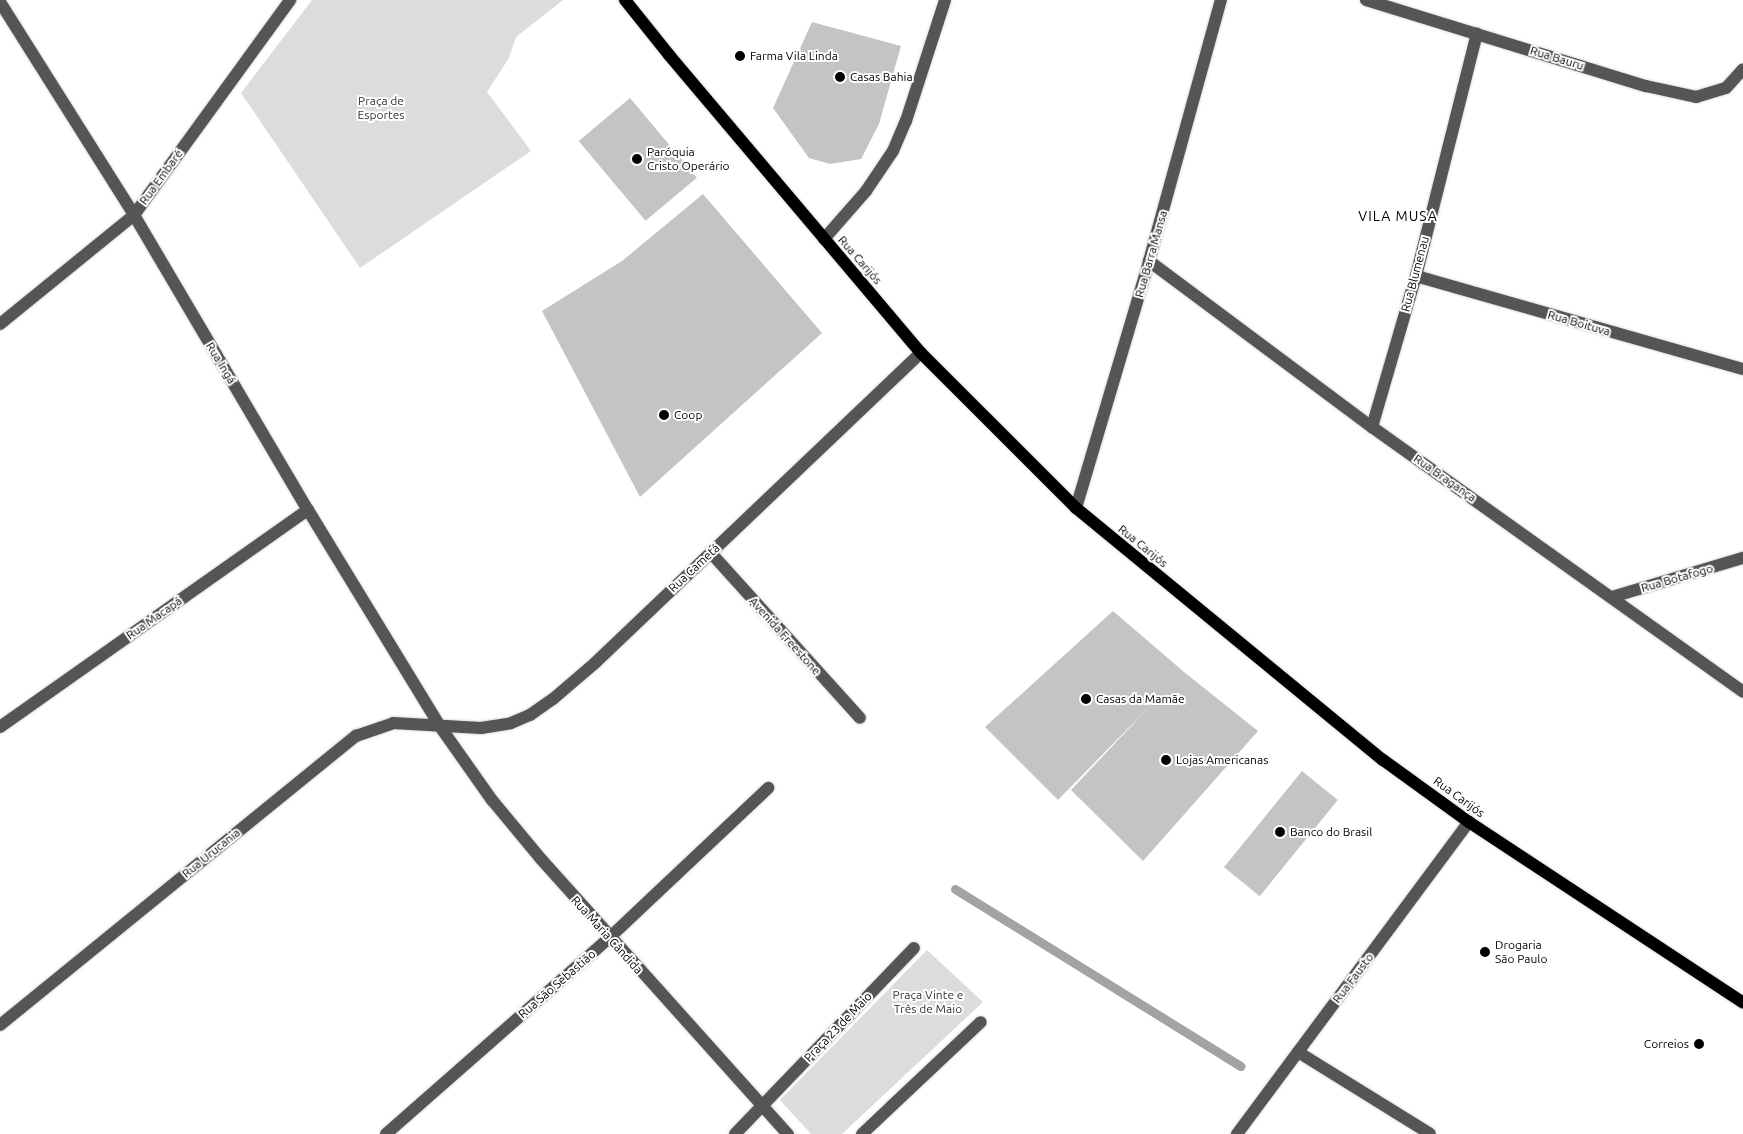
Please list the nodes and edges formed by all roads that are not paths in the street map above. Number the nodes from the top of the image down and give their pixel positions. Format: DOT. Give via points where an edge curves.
graph roads {
  1 [pos="290,0"];
  2 [pos="625,0"];
  3 [pos="946,0"];
  4 [pos="1221,0"];
  5 [pos="1366,0"];
  6 [pos="0,2"];
  7 [pos="1477,34"];
  8 [pos="1743,69"];
  9 [pos="134,215"];
  10 [pos="824,239"];
  11 [pos="1149,261"];
  12 [pos="1416,276"];
  13 [pos="0,324"];
  14 [pos="921,353"];
  15 [pos="1743,369"];
  16 [pos="1372,427"];
  17 [pos="1076,508"];
  18 [pos="308,510"];
  19 [pos="711,553"];
  20 [pos="1743,558"];
  21 [pos="1612,597"];
  22 [pos="1743,692"];
  23 [pos="860,718"];
  24 [pos="439,725"];
  25 [pos="0,726"];
  26 [pos="768,788"];
  27 [pos="1469,822"];
  28 [pos="609,938"];
  29 [pos="914,948"];
  30 [pos="1743,1003"];
  31 [pos="980,1022"];
  32 [pos="0,1025"];
  33 [pos="1298,1052"];
  34 [pos="763,1106"];
  35 [pos="386,1134"];
  36 [pos="735,1134"];
  37 [pos="788,1134"];
  38 [pos="862,1134"];
  39 [pos="1237,1134"];
  40 [pos="1430,1134"];
  1 -- 9 [label="street, Rua Embaré"];
  2 -- 10 [label="main road, Rua Carijós"];
  3 -- 10 [label="street" via="893,151 866,191"];
  4 -- 11 [label="street, Rua Barra Mansa"];
  5 -- 7 [label="street, Rua Bauru"];
  6 -- 9 [label="street, Rua Ingá"];
  7 -- 8 [label="street, Rua Bauru" via="1646,86 1696,97 1726,88"];
  7 -- 12 [label="street, Rua Blumenau"];
  9 -- 13 [label="street, Rua Embaré"];
  9 -- 18 [label="street, Rua Ingá"];
  10 -- 14 [label="main road, Rua Carijós"];
  11 -- 16 [label="street, Rua Bragança"];
  11 -- 17 [label="street, Rua Barra Mansa"];
  12 -- 15 [label="street, Rua Boituva"];
  12 -- 16 [label="street, Rua Blumenau"];
  14 -- 17 [label="main road, Rua Carijós"];
  14 -- 19 [label="street, Rua Cametá"];
  16 -- 21 [label="street, Rua Bragança"];
  17 -- 27 [label="main road, Rua Carijós" via="1383,760"];
  18 -- 24 [label="street, Rua Ingá"];
  18 -- 25 [label="street, Rua Macapá"];
  19 -- 23 [label="street, Avenida Freestone"];
  19 -- 24 [label="street, Rua Cametá" via="595,663 530,714 511,723 481,728"];
  20 -- 21 [label="street, Rua Botafogo"];
  21 -- 22 [label="street, Rua Bragança"];
  24 -- 28 [label="street, Rua Maria Cândida" via="492,800"];
  24 -- 32 [label="street, Rua Urucania" via="393,723 356,736"];
  26 -- 28 [label="street, Rua São Sebastião"];
  27 -- 30 [label="main road, Rua Carijós"];
  27 -- 33 [label="street, Rua Fausto"];
  28 -- 34 [label="street, Rua Maria Cândida"];
  28 -- 35 [label="street, Rua São Sebastião"];
  29 -- 34 [label="street, Praça 23 de Maio"];
  31 -- 38 [label="street"];
  33 -- 39 [label="street, Rua Fausto"];
  33 -- 40 [label="street"];
  34 -- 36 [label="street, Praça 23 de Maio"];
  34 -- 37 [label="street, Rua Maria Cândida"];
}
